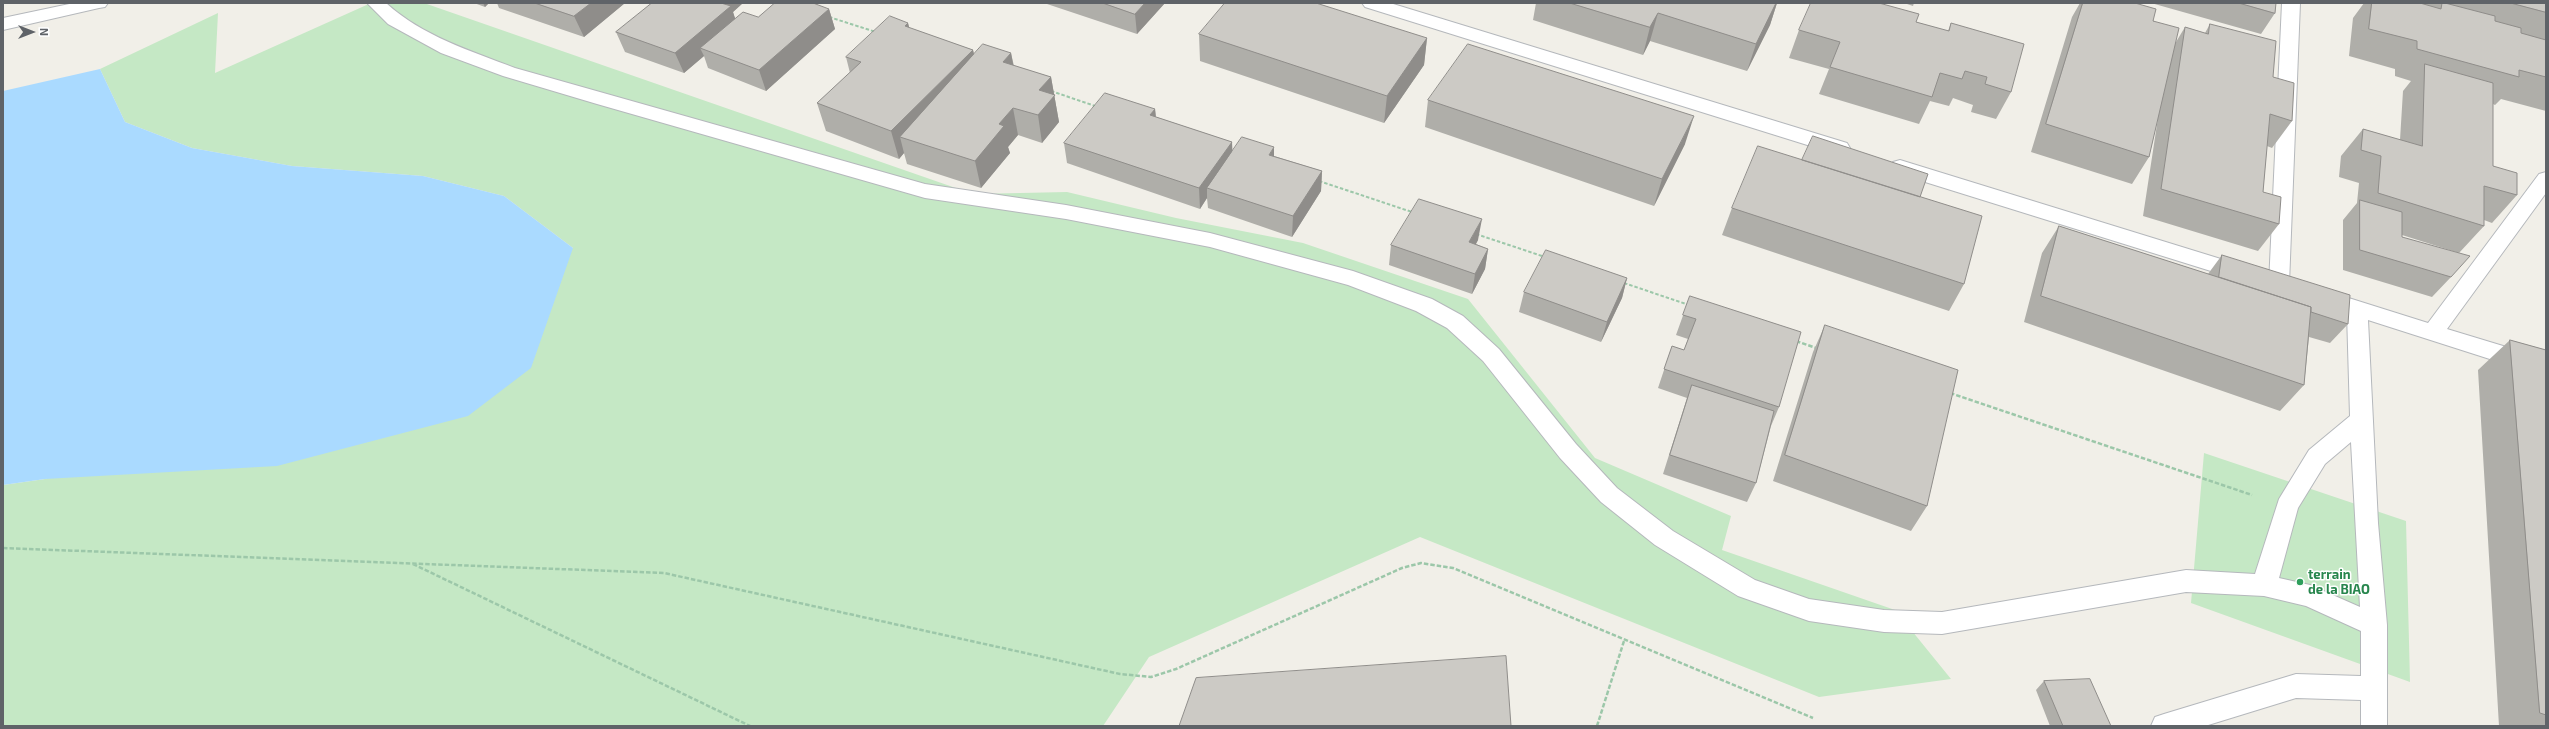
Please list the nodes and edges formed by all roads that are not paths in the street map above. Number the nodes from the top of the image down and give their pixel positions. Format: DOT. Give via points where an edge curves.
graph roads {
  1 [pos="99,3"];
  2 [pos="376,3"];
  3 [pos="1371,3"];
  4 [pos="2291,3"];
  5 [pos="3,24"];
  6 [pos="1859,154"];
  7 [pos="1882,161"];
  8 [pos="2546,179"];
  9 [pos="2291,288"];
  10 [pos="2357,308"];
  11 [pos="2433,332"];
  12 [pos="2546,368"];
  13 [pos="2362,420"];
  14 [pos="2264,585"];
  15 [pos="2374,625"];
  16 [pos="2374,688"];
  17 [pos="2164,726"];
  18 [pos="2374,726"];
  1 -- 5 [label="street"];
  2 -- 14 [label="street" via="394,20 447,49 509,72 612,102 925,191 1089,216 1210,240 1353,279 1424,305 1455,322 1491,355 1568,451 1609,495 1664,538 1747,588 1809,610 1884,622 1942,623 2186,581"];
  3 -- 6 [label="street"];
  4 -- 9 [label="street"];
  7 -- 9 [label="street"];
  8 -- 11 [label="street"];
  9 -- 10 [label="street"];
  10 -- 11 [label="street"];
  10 -- 13 [label="street"];
  11 -- 12 [label="street"];
  13 -- 14 [label="street" via="2316,457 2287,506"];
  13 -- 15 [label="street" via="2366,523"];
  14 -- 15 [label="street" via="2310,596"];
  15 -- 16 [label="street"];
  16 -- 17 [label="street" via="2296,686"];
  16 -- 18 [label="street"];
}
